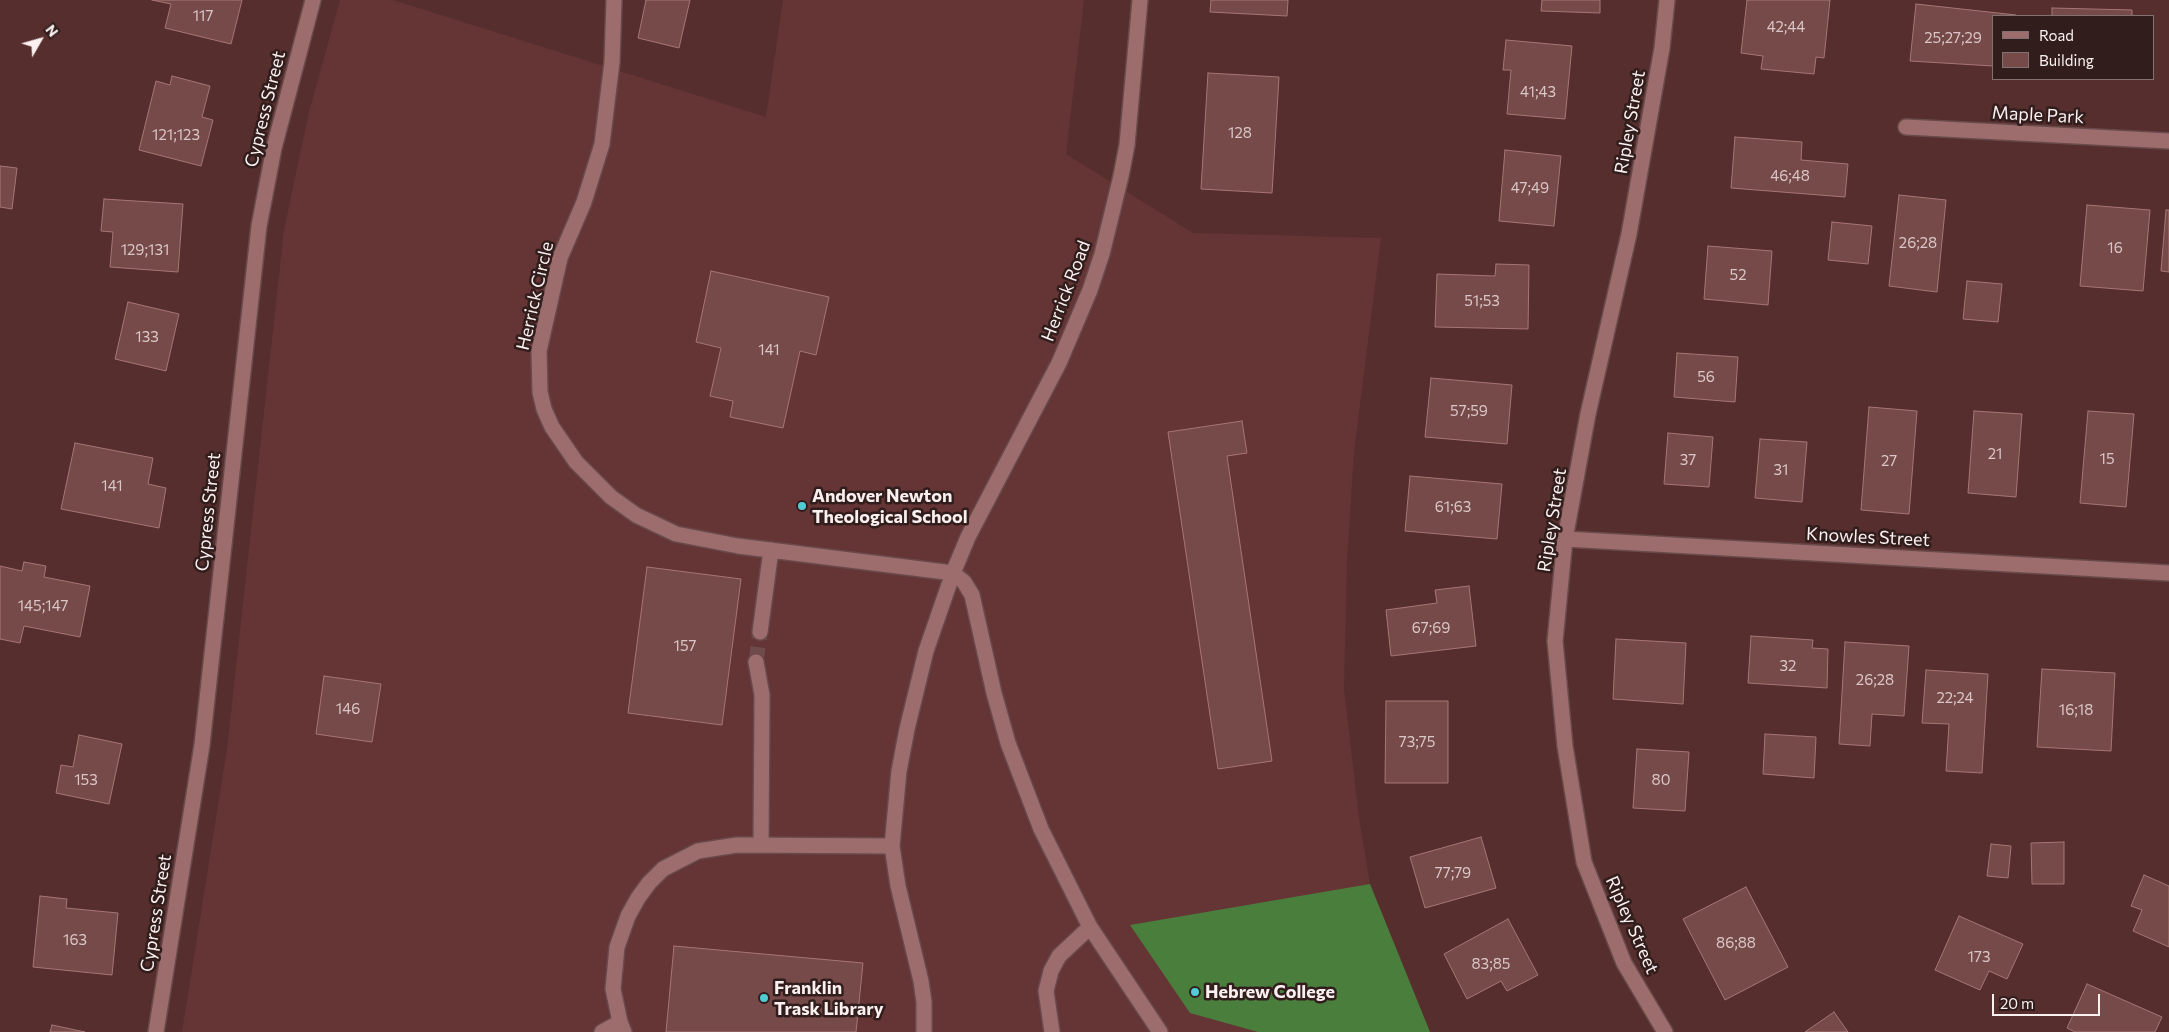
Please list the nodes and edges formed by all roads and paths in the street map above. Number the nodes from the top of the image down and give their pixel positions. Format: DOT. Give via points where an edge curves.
graph roads {
  1 [pos="313,0"];
  2 [pos="614,0"];
  3 [pos="1140,0"];
  4 [pos="1667,0"];
  5 [pos="1906,127"];
  6 [pos="2169,141"];
  7 [pos="1565,539"];
  8 [pos="771,550"];
  9 [pos="953,572"];
  10 [pos="2169,573"];
  11 [pos="760,632"];
  12 [pos="756,662"];
  13 [pos="761,846"];
  14 [pos="892,846"];
  15 [pos="1090,927"];
  16 [pos="622,1027"];
  17 [pos="156,1032"];
  18 [pos="602,1032"];
  19 [pos="924,1032"];
  20 [pos="1052,1032"];
  21 [pos="1160,1032"];
  22 [pos="1665,1032"];
  1 -- 17 [label="street, Cypress Street" via="278,131 259,226 204,728"];
  2 -- 8 [label="street, Herrick Circle" via="612,62 602,144 589,188 560,258 539,351 538,373 544,409 576,462 611,497 636,515 663,529 694,539"];
  3 -- 9 [label="street, Herrick Road" via="1127,145 1102,254 1058,362"];
  4 -- 7 [label="street, Ripley Street" via="1662,48 1629,234 1588,414"];
  5 -- 6 [label="street, Maple Park"];
  7 -- 10 [label="street, Knowles Street"];
  7 -- 22 [label="street, Ripley Street" via="1555,640 1565,746 1584,862 1624,963"];
  8 -- 9 [label="street, Herrick Circle"];
  8 -- 11 [label="street"];
  9 -- 14 [label="street, Herrick Road" via="926,651 907,728 899,771"];
  9 -- 15 [label="street" via="972,595 994,694 1024,785 1041,829"];
  12 -- 13 [label="street" via="762,695"];
  13 -- 14 [label="street"];
  13 -- 16 [label="street" via="737,845 698,851 663,869 649,883 628,916 617,947 613,989"];
  14 -- 19 [label="street, Herrick Road" via="898,886 921,981"];
  15 -- 20 [label="street" via="1059,956 1050,971 1046,991"];
  15 -- 21 [label="street"];
  16 -- 18 [label="street"];
}
